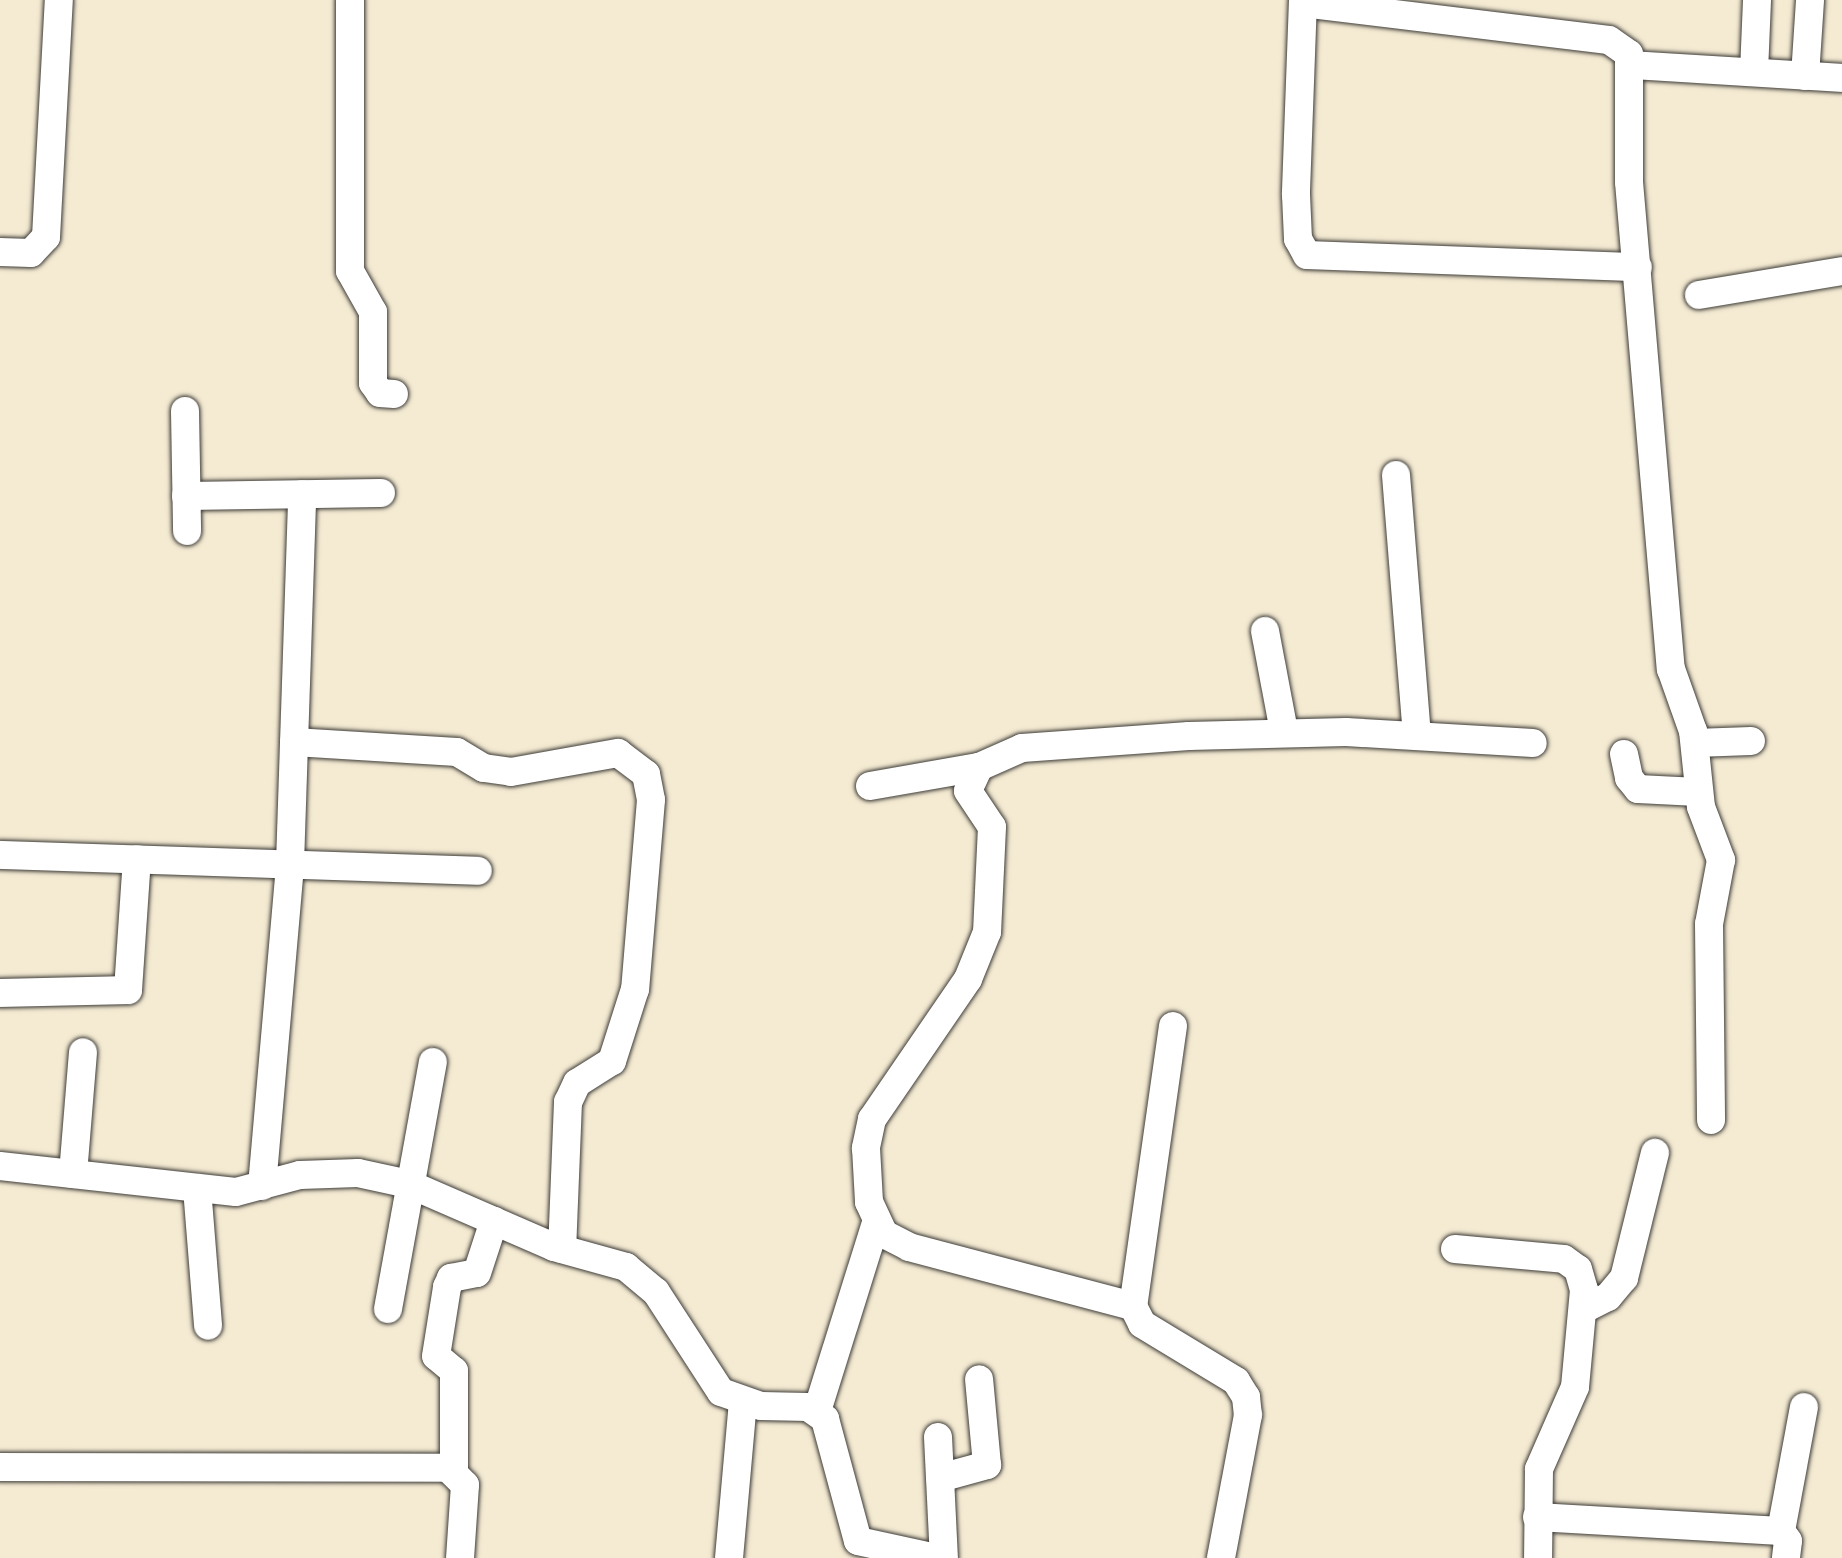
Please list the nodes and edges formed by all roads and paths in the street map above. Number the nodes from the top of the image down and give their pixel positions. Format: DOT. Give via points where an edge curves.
graph roads {
  1 [pos="59,0"];
  2 [pos="350,0"];
  3 [pos="1757,0"];
  4 [pos="1810,0"];
  5 [pos="1303,1"];
  6 [pos="1631,65"];
  7 [pos="1754,72"];
  8 [pos="1805,76"];
  9 [pos="1842,78"];
  10 [pos="0,252"];
  11 [pos="1638,267"];
  12 [pos="1842,271"];
  13 [pos="1699,295"];
  14 [pos="394,394"];
  15 [pos="185,411"];
  16 [pos="1396,475"];
  17 [pos="380,492"];
  18 [pos="302,494"];
  19 [pos="186,496"];
  20 [pos="187,531"];
  21 [pos="1265,630"];
  22 [pos="1284,732"];
  23 [pos="1417,734"];
  24 [pos="1751,741"];
  25 [pos="294,742"];
  26 [pos="1533,743"];
  27 [pos="1695,743"];
  28 [pos="1624,754"];
  29 [pos="978,768"];
  30 [pos="870,786"];
  31 [pos="1698,792"];
  32 [pos="0,855"];
  33 [pos="137,859"];
  34 [pos="290,864"];
  35 [pos="478,871"];
  36 [pos="0,993"];
  37 [pos="1172,1026"];
  38 [pos="83,1052"];
  39 [pos="433,1062"];
  40 [pos="1712,1120"];
  41 [pos="1655,1153"];
  42 [pos="0,1166"];
  43 [pos="73,1174"];
  44 [pos="410,1184"];
  45 [pos="262,1186"];
  46 [pos="197,1188"];
  47 [pos="494,1221"];
  48 [pos="876,1223"];
  49 [pos="562,1249"];
  50 [pos="1454,1249"];
  51 [pos="1133,1306"];
  52 [pos="388,1309"];
  53 [pos="1584,1310"];
  54 [pos="208,1326"];
  55 [pos="979,1379"];
  56 [pos="743,1402"];
  57 [pos="1804,1407"];
  58 [pos="817,1411"];
  59 [pos="938,1437"];
  60 [pos="0,1467"];
  61 [pos="454,1471"];
  62 [pos="940,1478"];
  63 [pos="1537,1518"];
  64 [pos="1784,1544"];
  65 [pos="460,1558"];
  66 [pos="729,1558"];
  67 [pos="936,1558"];
  68 [pos="944,1558"];
  69 [pos="1221,1558"];
  70 [pos="1538,1558"];
  1 -- 10 [label="street" via="46,237 38,250"];
  2 -- 14 [label="street" via="349,263 373,312 373,384 380,393"];
  3 -- 7 [label="street"];
  4 -- 8 [label="street"];
  5 -- 6 [label="street" via="1609,40 1624,46"];
  5 -- 11 [label="street" via="1296,196 1298,239 1306,255 1345,262"];
  6 -- 7 [label="street"];
  6 -- 11 [label="street" via="1629,182"];
  7 -- 8 [label="street"];
  8 -- 9 [label="street"];
  11 -- 27 [label="street" via="1671,669"];
  12 -- 13 [label="street"];
  15 -- 19 [label="street"];
  16 -- 23 [label="street"];
  17 -- 18 [label="street"];
  18 -- 19 [label="street"];
  18 -- 25 [label="street"];
  19 -- 20 [label="street"];
  21 -- 22 [label="street"];
  22 -- 23 [label="street"];
  22 -- 29 [label="street" via="1022,748"];
  23 -- 26 [label="street"];
  24 -- 27 [label="street"];
  25 -- 34 [label="street"];
  25 -- 49 [label="street" via="449,751 511,772 618,753 646,774 650,800 635,989 612,1061 577,1082 568,1102"];
  27 -- 31 [label="street"];
  28 -- 31 [label="street" via="1638,789"];
  29 -- 30 [label="street"];
  29 -- 48 [label="street" via="968,791 992,826 987,932 968,979 872,1118 866,1148"];
  31 -- 40 [label="street" via="1721,860 1708,951"];
  32 -- 33 [label="street"];
  33 -- 34 [label="street"];
  33 -- 36 [label="street" via="128,990"];
  34 -- 35 [label="street"];
  34 -- 45 [label="street"];
  37 -- 51 [label="street"];
  38 -- 43 [label="street"];
  39 -- 44 [label="street"];
  41 -- 53 [label="street" via="1624,1278"];
  42 -- 43 [label="street"];
  43 -- 46 [label="street"];
  44 -- 45 [label="street" via="331,1172"];
  44 -- 47 [label="street"];
  44 -- 52 [label="street"];
  45 -- 46 [label="street"];
  46 -- 54 [label="street"];
  47 -- 49 [label="street"];
  47 -- 61 [label="street" via="477,1272 451,1278 446,1287 436,1356 454,1371"];
  48 -- 51 [label="street" via="909,1247"];
  48 -- 58 [label="street"];
  49 -- 56 [label="street" via="642,1278 722,1392"];
  50 -- 53 [label="street" via="1564,1259 1578,1269"];
  51 -- 69 [label="street" via="1142,1324 1236,1381 1246,1397"];
  53 -- 63 [label="street" via="1575,1387 1539,1468"];
  55 -- 62 [label="street" via="987,1465"];
  56 -- 58 [label="street"];
  56 -- 66 [label="street"];
  57 -- 64 [label="street"];
  58 -- 67 [label="street" via="825,1418 858,1541"];
  59 -- 62 [label="street"];
  60 -- 61 [label="street"];
  61 -- 65 [label="street" via="466,1485"];
  62 -- 68 [label="street"];
  63 -- 64 [label="street"];
  63 -- 70 [label="street"];
}
